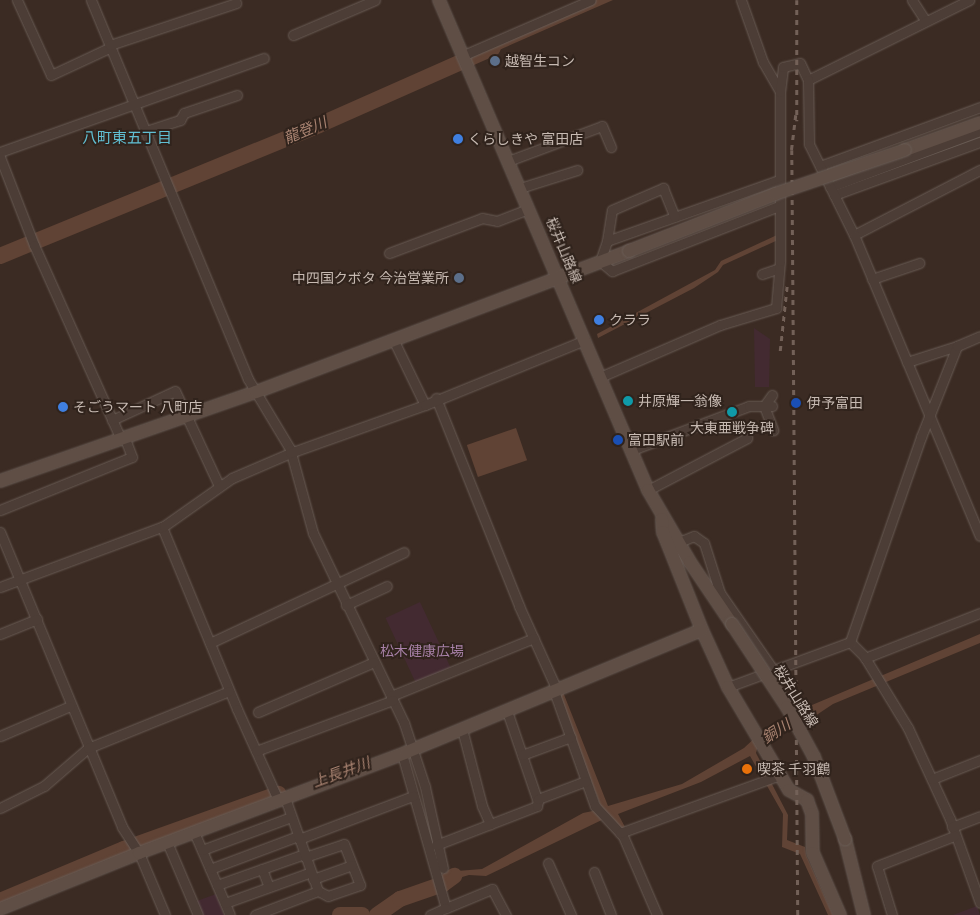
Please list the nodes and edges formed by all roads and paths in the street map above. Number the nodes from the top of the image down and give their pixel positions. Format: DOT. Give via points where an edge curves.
graph roads {
  1 [pos="17,0"];
  2 [pos="91,0"];
  3 [pos="375,0"];
  4 [pos="439,0"];
  5 [pos="591,0"];
  6 [pos="742,0"];
  7 [pos="912,0"];
  8 [pos="969,0"];
  9 [pos="236,3"];
  10 [pos="569,4"];
  11 [pos="925,20"];
  12 [pos="293,35"];
  13 [pos="111,46"];
  14 [pos="464,55"];
  15 [pos="264,58"];
  16 [pos="808,80"];
  17 [pos="780,92"];
  18 [pos="237,95"];
  19 [pos="135,103"];
  20 [pos="980,107"];
  21 [pos="980,123"];
  22 [pos="146,131"];
  23 [pos="980,131"];
  24 [pos="980,142"];
  25 [pos="611,147"];
  26 [pos="0,152"];
  27 [pos="0,157"];
  28 [pos="508,161"];
  29 [pos="820,166"];
  30 [pos="577,170"];
  31 [pos="980,170"];
  32 [pos="779,180"];
  33 [pos="520,188"];
  34 [pos="832,191"];
  35 [pos="779,206"];
  36 [pos="529,208"];
  37 [pos="675,217"];
  38 [pos="854,235"];
  39 [pos="607,241"];
  40 [pos="389,253"];
  41 [pos="600,261"];
  42 [pos="919,263"];
  43 [pos="779,268"];
  44 [pos="762,274"];
  45 [pos="560,277"];
  46 [pos="872,279"];
  47 [pos="980,336"];
  48 [pos="584,340"];
  49 [pos="394,341"];
  50 [pos="957,346"];
  51 [pos="907,362"];
  52 [pos="600,377"];
  53 [pos="256,392"];
  54 [pos="772,394"];
  55 [pos="436,398"];
  56 [pos="425,404"];
  57 [pos="768,406"];
  58 [pos="187,415"];
  59 [pos="929,415"];
  60 [pos="112,420"];
  61 [pos="773,430"];
  62 [pos="122,436"];
  63 [pos="747,438"];
  64 [pos="632,450"];
  65 [pos="290,452"];
  66 [pos="0,481"];
  67 [pos="219,486"];
  68 [pos="648,490"];
  69 [pos="0,510"];
  70 [pos="662,512"];
  71 [pos="162,527"];
  72 [pos="0,532"];
  73 [pos="980,536"];
  74 [pos="679,542"];
  75 [pos="404,552"];
  76 [pos="20,579"];
  77 [pos="335,583"];
  78 [pos="387,586"];
  79 [pos="0,588"];
  80 [pos="346,605"];
  81 [pos="980,614"];
  82 [pos="37,619"];
  83 [pos="702,630"];
  84 [pos="0,634"];
  85 [pos="534,638"];
  86 [pos="850,642"];
  87 [pos="210,643"];
  88 [pos="865,658"];
  89 [pos="374,662"];
  90 [pos="774,672"];
  91 [pos="728,688"];
  92 [pos="229,690"];
  93 [pos="556,690"];
  94 [pos="392,698"];
  95 [pos="70,706"];
  96 [pos="507,711"];
  97 [pos="258,712"];
  98 [pos="462,729"];
  99 [pos="0,736"];
  100 [pos="571,737"];
  101 [pos="88,748"];
  102 [pos="414,749"];
  103 [pos="256,751"];
  104 [pos="402,754"];
  105 [pos="522,755"];
  106 [pos="980,760"];
  107 [pos="780,775"];
  108 [pos="932,779"];
  109 [pos="586,781"];
  110 [pos="413,796"];
  111 [pos="281,799"];
  112 [pos="538,802"];
  113 [pos="0,808"];
  114 [pos="980,816"];
  115 [pos="291,818"];
  116 [pos="490,824"];
  117 [pos="952,827"];
  118 [pos="194,832"];
  119 [pos="620,833"];
  120 [pos="954,836"];
  121 [pos="298,837"];
  122 [pos="167,842"];
  123 [pos="436,845"];
  124 [pos="202,850"];
  125 [pos="139,853"];
  126 [pos="305,856"];
  127 [pos="548,863"];
  128 [pos="352,865"];
  129 [pos="443,868"];
  130 [pos="210,869"];
  131 [pos="262,869"];
  132 [pos="594,872"];
  133 [pos="312,875"];
  134 [pos="217,885"];
  135 [pos="269,887"];
  136 [pos="318,891"];
  137 [pos="225,903"];
  138 [pos="980,904"];
  139 [pos="446,908"];
  140 [pos="4,910"];
  141 [pos="165,915"];
  142 [pos="198,915"];
  143 [pos="230,915"];
  144 [pos="255,915"];
  145 [pos="430,915"];
  146 [pos="506,915"];
  147 [pos="571,915"];
  148 [pos="611,915"];
  149 [pos="657,915"];
  150 [pos="840,915"];
  151 [pos="864,915"];
  152 [pos="892,915"];
  1 -- 13 [label="street" via="51,75"];
  2 -- 13 [label="street"];
  3 -- 12 [label="street"];
  4 -- 14 [label="street, 桜井山路線"];
  5 -- 10 [label="street"];
  6 -- 17 [label="street" via="763,62"];
  7 -- 11 [label="street"];
  8 -- 11 [label="street"];
  9 -- 13 [label="street"];
  10 -- 14 [label="street"];
  11 -- 16 [label="street"];
  13 -- 19 [label="street"];
  14 -- 28 [label="street, 桜井山路線"];
  15 -- 19 [label="street"];
  16 -- 17 [label="street" via="800,63 791,63 784,67"];
  16 -- 29 [label="street" via="809,144"];
  17 -- 32 [label="street"];
  18 -- 22 [label="street" via="184,113 180,120"];
  19 -- 22 [label="street"];
  19 -- 26 [label="street"];
  20 -- 29 [label="street"];
  21 -- 41 [label="street, bridge" via="775,194"];
  22 -- 53 [label="street"];
  23 -- 34 [label="street"];
  24 -- 34 [label="street"];
  25 -- 28 [label="street" via="602,126"];
  27 -- 60 [label="street" via="34,245"];
  28 -- 33 [label="street, 桜井山路線"];
  29 -- 34 [label="street"];
  30 -- 33 [label="street"];
  31 -- 38 [label="street"];
  32 -- 35 [label="street"];
  32 -- 37 [label="street"];
  33 -- 36 [label="street, 桜井山路線"];
  34 -- 38 [label="street"];
  35 -- 41 [label="street" via="612,271"];
  35 -- 43 [label="street"];
  36 -- 40 [label="street" via="496,221 482,218"];
  36 -- 45 [label="street, 桜井山路線"];
  37 -- 39 [label="street"];
  37 -- 39 [label="street" via="663,188 612,210"];
  38 -- 46 [label="street"];
  39 -- 41 [label="street"];
  41 -- 45 [label="street"];
  42 -- 46 [label="street"];
  43 -- 44 [label="street"];
  43 -- 52 [label="street" via="776,308 720,325"];
  45 -- 48 [label="street, 桜井山路線"];
  45 -- 49 [label="street"];
  46 -- 51 [label="street"];
  47 -- 50 [label="street"];
  48 -- 52 [label="street, 桜井山路線"];
  48 -- 55 [label="street"];
  49 -- 53 [label="street"];
  49 -- 56 [label="street"];
  50 -- 51 [label="street"];
  50 -- 59 [label="street"];
  51 -- 59 [label="street"];
  52 -- 64 [label="street, 桜井山路線"];
  53 -- 58 [label="street"];
  53 -- 65 [label="street"];
  54 -- 57 [label="street"];
  55 -- 56 [label="street"];
  55 -- 85 [label="street"];
  56 -- 65 [label="street"];
  57 -- 61 [label="street"];
  57 -- 64 [label="street" via="749,406"];
  58 -- 60 [label="street" via="175,390 171,390"];
  58 -- 62 [label="street"];
  58 -- 67 [label="street"];
  59 -- 73 [label="street"];
  59 -- 86 [label="street"];
  60 -- 62 [label="street"];
  62 -- 66 [label="street"];
  62 -- 69 [label="street" via="132,456"];
  63 -- 68 [label="street"];
  64 -- 68 [label="street, 桜井山路線"];
  65 -- 67 [label="street"];
  65 -- 77 [label="street" via="313,533"];
  67 -- 71 [label="street"];
  68 -- 70 [label="street, 桜井山路線"];
  70 -- 74 [label="street, 桜井山路線"];
  70 -- 83 [label="street, 桜井山路線" via="664,532"];
  71 -- 76 [label="street"];
  71 -- 87 [label="street"];
  72 -- 76 [label="street"];
  74 -- 90 [label="street" via="690,536 700,538 720,593"];
  74 -- 151 [label="street, 桜井山路線, bridge" via="787,707 814,756 845,839"];
  75 -- 77 [label="street"];
  76 -- 79 [label="street"];
  76 -- 82 [label="street"];
  77 -- 80 [label="street"];
  77 -- 87 [label="street"];
  78 -- 80 [label="street"];
  80 -- 89 [label="street"];
  81 -- 88 [label="street"];
  82 -- 84 [label="street"];
  82 -- 95 [label="street"];
  83 -- 91 [label="street, 桜井山路線"];
  83 -- 93 [label="street"];
  85 -- 93 [label="street"];
  85 -- 94 [label="street"];
  86 -- 88 [label="street"];
  86 -- 90 [label="street"];
  87 -- 92 [label="street"];
  88 -- 108 [label="street" via="908,728"];
  89 -- 94 [label="street"];
  89 -- 97 [label="street"];
  90 -- 91 [label="street"];
  91 -- 107 [label="street, 桜井山路線"];
  92 -- 101 [label="street"];
  92 -- 103 [label="street"];
  93 -- 96 [label="street"];
  93 -- 100 [label="street"];
  94 -- 102 [label="street"];
  94 -- 103 [label="street"];
  95 -- 99 [label="street"];
  95 -- 101 [label="street"];
  96 -- 98 [label="street"];
  96 -- 105 [label="street"];
  98 -- 102 [label="street"];
  98 -- 116 [label="street" via="482,806"];
  100 -- 105 [label="street"];
  100 -- 109 [label="street"];
  101 -- 113 [label="street" via="44,786"];
  101 -- 125 [label="street" via="122,827"];
  102 -- 104 [label="street"];
  102 -- 123 [label="street"];
  103 -- 111 [label="street"];
  104 -- 110 [label="street"];
  104 -- 111 [label="street"];
  105 -- 112 [label="street"];
  106 -- 108 [label="street"];
  107 -- 119 [label="street"];
  107 -- 150 [label="street, 桜井山路線" via="789,790 807,800 812,814 813,853"];
  108 -- 117 [label="street"];
  109 -- 112 [label="street"];
  109 -- 119 [label="street" via="595,806"];
  110 -- 121 [label="street"];
  110 -- 139 [label="street"];
  111 -- 115 [label="street"];
  111 -- 118 [label="street"];
  112 -- 116 [label="street" via="537,806"];
  114 -- 117 [label="street"];
  115 -- 121 [label="street"];
  115 -- 124 [label="street"];
  116 -- 123 [label="street"];
  117 -- 120 [label="street"];
  118 -- 122 [label="street"];
  118 -- 124 [label="street"];
  119 -- 149 [label="street"];
  120 -- 138 [label="street"];
  120 -- 152 [label="street" via="877,866"];
  121 -- 126 [label="street"];
  121 -- 130 [label="street"];
  122 -- 125 [label="street"];
  122 -- 142 [label="street"];
  123 -- 129 [label="street"];
  124 -- 130 [label="street"];
  125 -- 140 [label="street"];
  125 -- 141 [label="street"];
  126 -- 128 [label="street" via="344,844"];
  126 -- 131 [label="street"];
  126 -- 133 [label="street"];
  127 -- 147 [label="street"];
  128 -- 133 [label="street"];
  128 -- 136 [label="street" via="360,884 328,896"];
  130 -- 134 [label="street"];
  131 -- 134 [label="street"];
  131 -- 135 [label="street"];
  132 -- 148 [label="street"];
  133 -- 135 [label="street"];
  133 -- 136 [label="street"];
  134 -- 137 [label="street"];
  135 -- 137 [label="street"];
  136 -- 144 [label="street"];
  137 -- 143 [label="street"];
  139 -- 145 [label="street"];
  139 -- 146 [label="street" via="492,889"];
}
